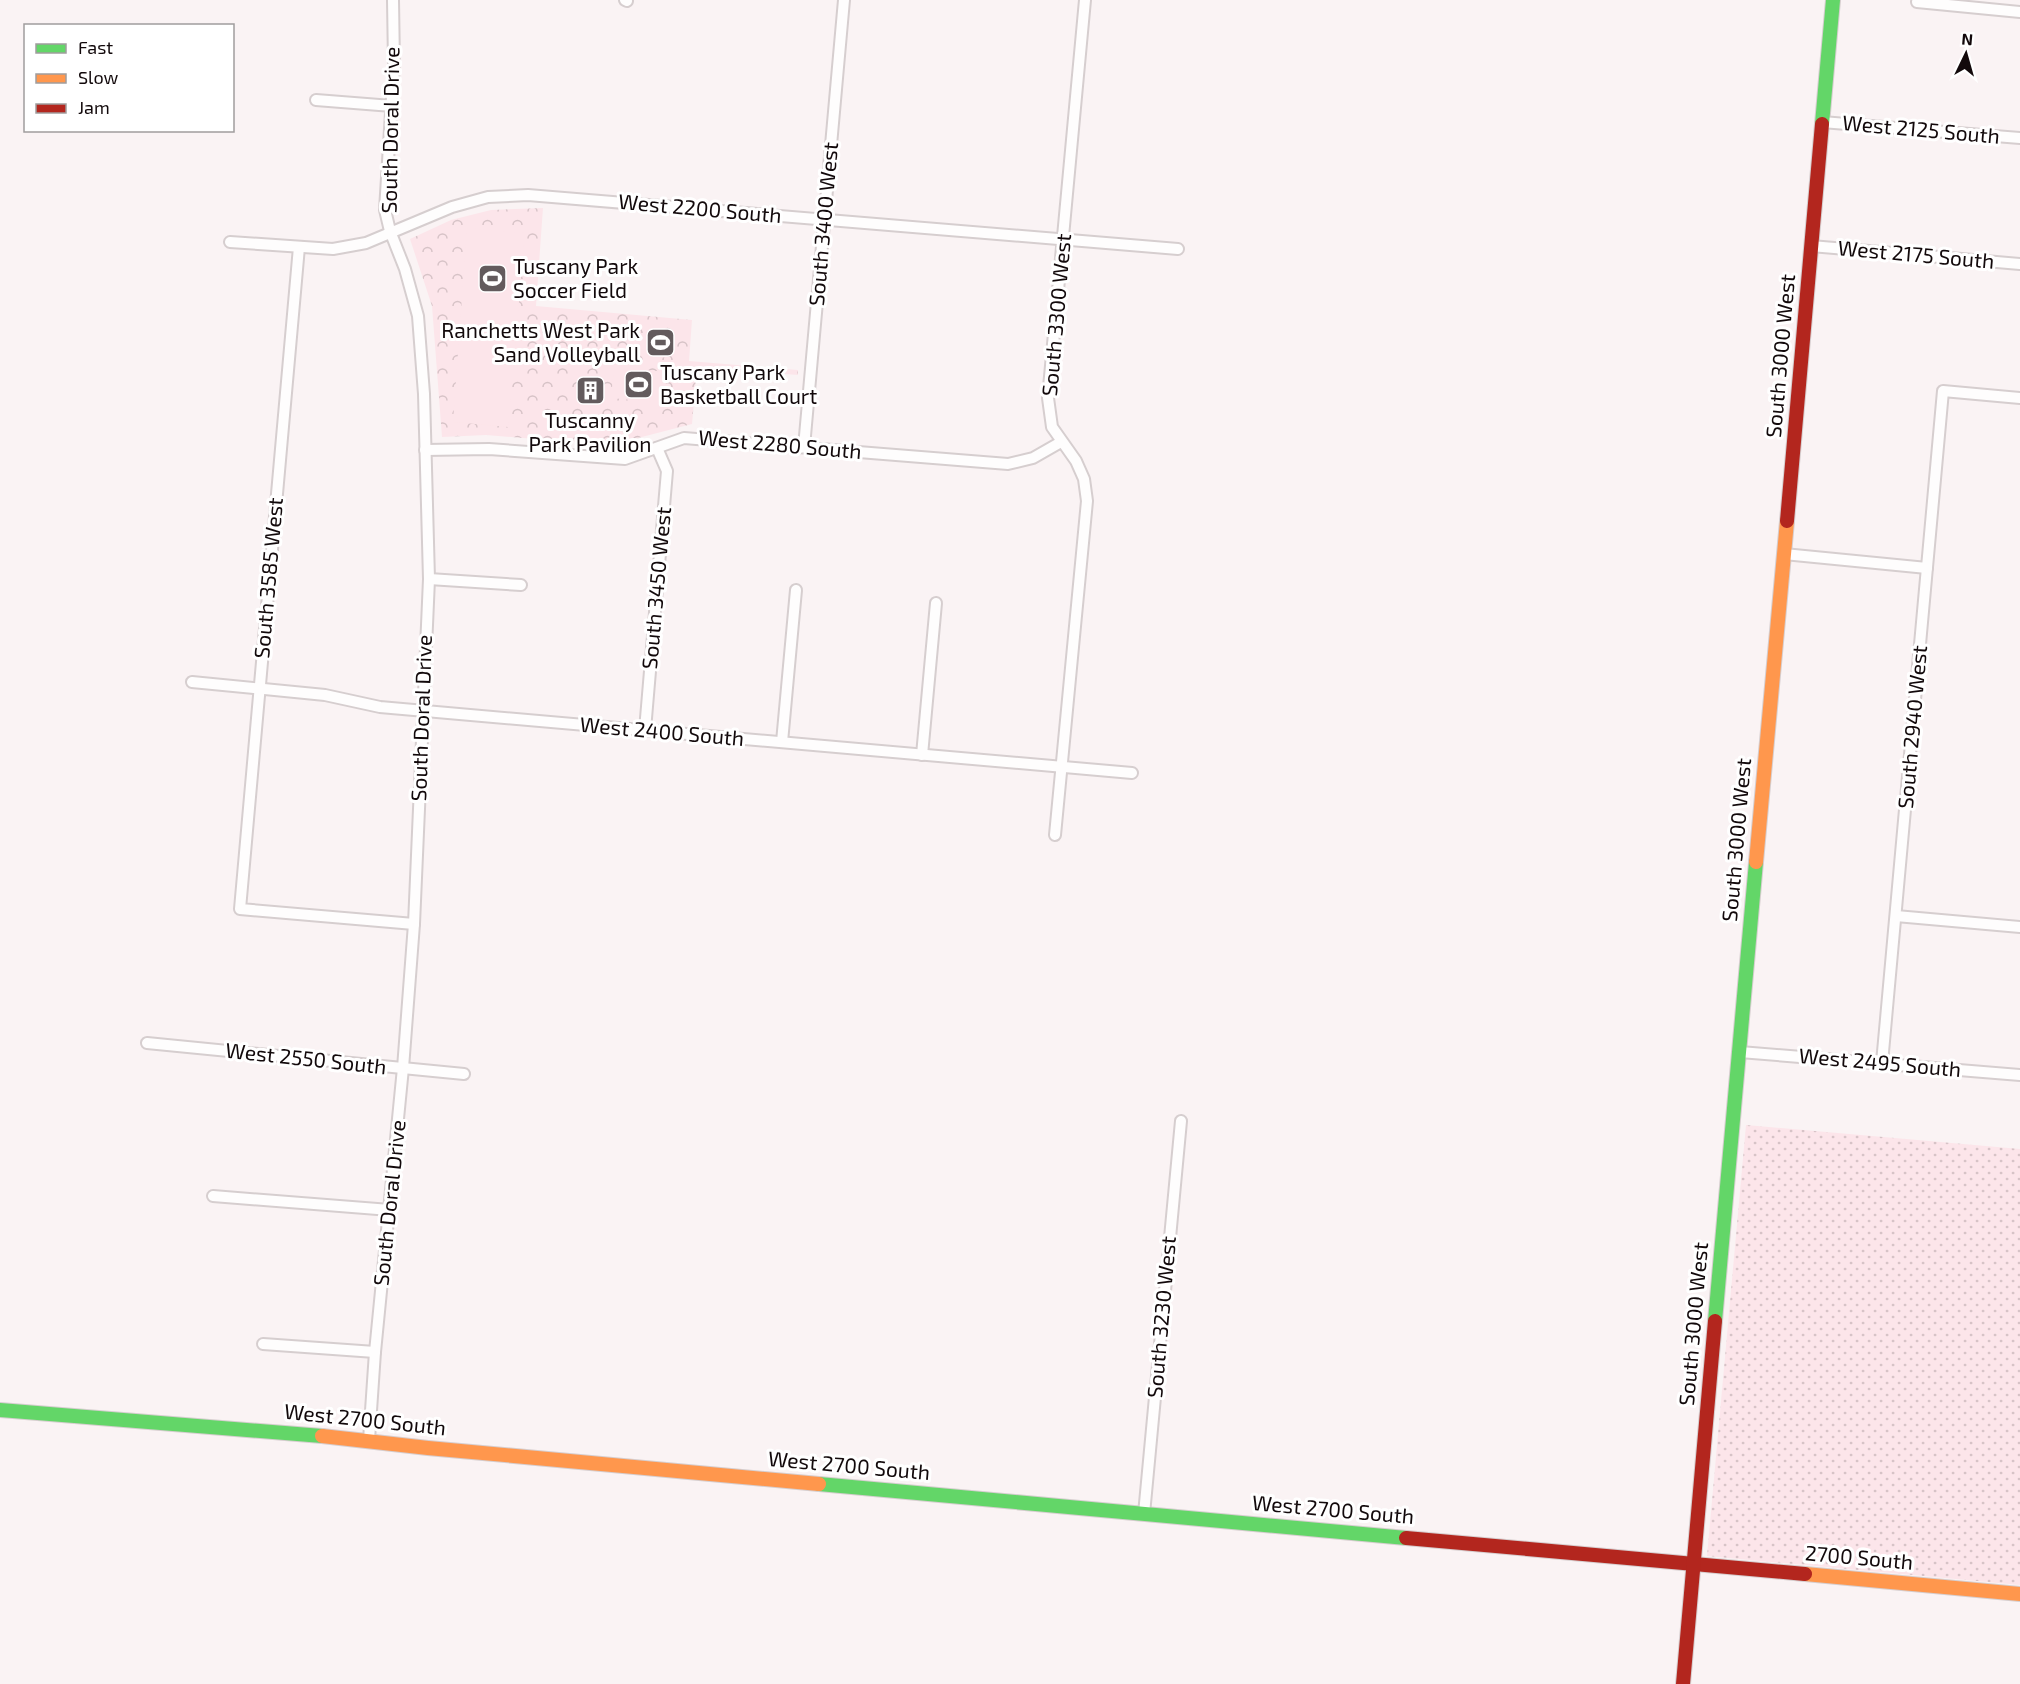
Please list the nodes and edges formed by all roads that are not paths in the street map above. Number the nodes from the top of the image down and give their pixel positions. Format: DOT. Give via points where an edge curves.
graph roads {
  1 [pos="393,0"];
  2 [pos="844,0"];
  3 [pos="1084,0"];
  4 [pos="1833,0"];
  5 [pos="1917,2"];
  6 [pos="2020,12"];
  7 [pos="316,100"];
  8 [pos="392,106"];
  9 [pos="1822,122"];
  10 [pos="2020,138"];
  11 [pos="824,219"];
  12 [pos="390,231"];
  13 [pos="1062,240"];
  14 [pos="230,242"];
  15 [pos="1811,246"];
  16 [pos="299,247"];
  17 [pos="1178,249"];
  18 [pos="2020,264"];
  19 [pos="2020,398"];
  20 [pos="1061,442"];
  21 [pos="804,447"];
  22 [pos="657,448"];
  23 [pos="425,450"];
  24 [pos="1784,554"];
  25 [pos="1927,568"];
  26 [pos="429,579"];
  27 [pos="521,585"];
  28 [pos="796,590"];
  29 [pos="936,603"];
  30 [pos="192,682"];
  31 [pos="260,689"];
  32 [pos="423,710"];
  33 [pos="645,730"];
  34 [pos="782,742"];
  35 [pos="922,755"];
  36 [pos="1062,767"];
  37 [pos="1132,773"];
  38 [pos="1055,835"];
  39 [pos="1896,916"];
  40 [pos="414,924"];
  41 [pos="2020,927"];
  42 [pos="147,1043"];
  43 [pos="1740,1052"];
  44 [pos="1882,1063"];
  45 [pos="403,1068"];
  46 [pos="464,1074"];
  47 [pos="2020,1075"];
  48 [pos="1181,1121"];
  49 [pos="213,1196"];
  50 [pos="390,1210"];
  51 [pos="263,1344"];
  52 [pos="375,1352"];
  53 [pos="0,1410"];
  54 [pos="369,1440"];
  55 [pos="1144,1514"];
  56 [pos="1694,1565"];
  57 [pos="2020,1594"];
  58 [pos="1683,1684"];
  1 -- 8 [label="street, South Doral Drive"];
  2 -- 11 [label="street, South 3400 West"];
  3 -- 13 [label="street, South 3300 West"];
  4 -- 9 [label="street, South 3000 West"];
  5 -- 6 [label="street"];
  7 -- 8 [label="street"];
  8 -- 12 [label="street, South Doral Drive" via="385,210"];
  9 -- 10 [label="street, West 2125 South"];
  9 -- 15 [label="street, South 3000 West"];
  11 -- 12 [label="street, West 2200 South" via="528,195 488,197"];
  11 -- 13 [label="street, West 2200 South"];
  11 -- 21 [label="street, South 3400 West"];
  12 -- 16 [label="street, West 2200 South" via="366,243 333,249"];
  12 -- 23 [label="street, South Doral Drive" via="418,316"];
  13 -- 17 [label="street, West 2200 South"];
  13 -- 20 [label="street, South 3300 West" via="1048,398 1052,428"];
  14 -- 16 [label="street, West 2200 South"];
  15 -- 18 [label="street, West 2175 South"];
  15 -- 24 [label="street, South 3000 West"];
  16 -- 31 [label="street, South 3585 West"];
  19 -- 25 [label="street, South 2940 West" via="1943,391"];
  20 -- 21 [label="street, West 2280 South" via="1033,458 1008,464"];
  20 -- 36 [label="street, South 3300 West" via="1084,479 1087,501"];
  21 -- 22 [label="street, West 2280 South" via="684,438"];
  22 -- 23 [label="street, West 2280 South" via="624,459 489,449"];
  22 -- 33 [label="street, South 3450 West" via="667,471"];
  23 -- 26 [label="street, South Doral Drive"];
  24 -- 25 [label="street"];
  24 -- 43 [label="street, South 3000 West"];
  25 -- 39 [label="street, South 2940 West"];
  26 -- 27 [label="street"];
  26 -- 32 [label="street, South Doral Drive"];
  28 -- 34 [label="street"];
  29 -- 35 [label="street"];
  30 -- 31 [label="street, West 2400 South"];
  31 -- 32 [label="street, West 2400 South"];
  31 -- 40 [label="street, South 3585 West" via="240,909"];
  32 -- 33 [label="street, West 2400 South"];
  32 -- 40 [label="street, South Doral Drive"];
  33 -- 34 [label="street, West 2400 South"];
  34 -- 35 [label="street, West 2400 South"];
  35 -- 36 [label="street, West 2400 South"];
  36 -- 37 [label="street, West 2400 South"];
  36 -- 38 [label="street, South 3300 West"];
  39 -- 41 [label="street"];
  39 -- 44 [label="street, South 2940 West"];
  40 -- 45 [label="street, South Doral Drive"];
  42 -- 45 [label="street, West 2550 South"];
  43 -- 44 [label="street, West 2495 South"];
  43 -- 56 [label="street, South 3000 West"];
  44 -- 47 [label="street, West 2495 South"];
  45 -- 46 [label="street, West 2550 South"];
  45 -- 50 [label="street, South Doral Drive"];
  48 -- 55 [label="street, South 3230 West"];
  49 -- 50 [label="street"];
  50 -- 52 [label="street, South Doral Drive"];
  51 -- 52 [label="street"];
  52 -- 54 [label="street, South Doral Drive"];
  53 -- 54 [label="street, West 2700 South"];
  54 -- 55 [label="street, West 2700 South"];
  55 -- 56 [label="street, West 2700 South"];
  56 -- 57 [label="street, 2700 South"];
  56 -- 58 [label="street, South 3000 West"];
}
